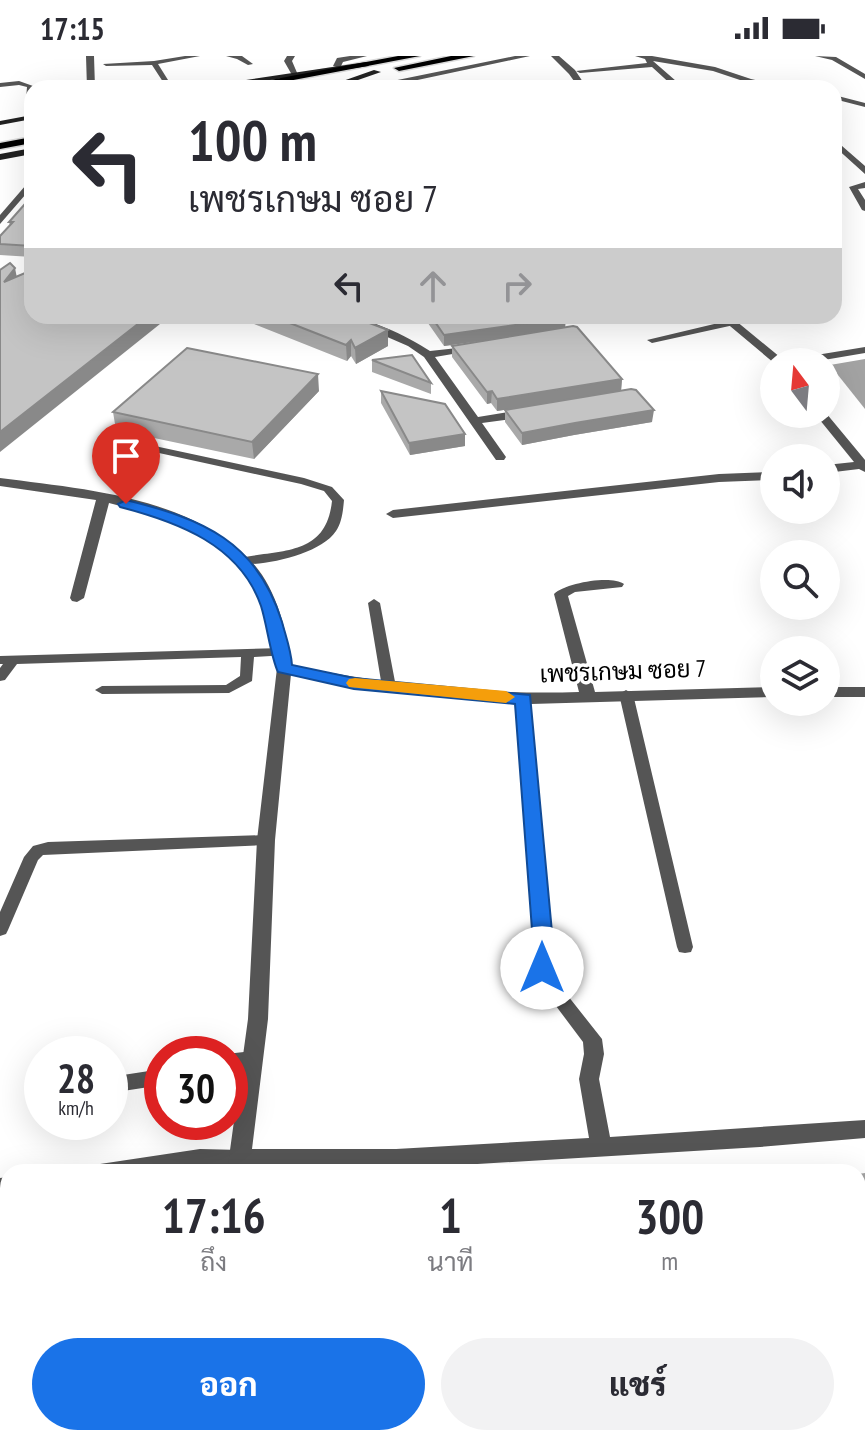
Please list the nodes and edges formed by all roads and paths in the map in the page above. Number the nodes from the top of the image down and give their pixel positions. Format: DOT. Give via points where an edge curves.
graph roads {
  1 [pos="90,56"];
  2 [pos="197,56"];
  3 [pos="229,56"];
  4 [pos="291,56"];
  5 [pos="363,56"];
  6 [pos="469,56"];
  7 [pos="526,56"];
  8 [pos="555,56"];
  9 [pos="818,56"];
  10 [pos="642,57"];
  11 [pos="413,61"];
  12 [pos="154,63"];
  13 [pos="106,64"];
  14 [pos="250,64"];
  15 [pos="655,65"];
  16 [pos="337,66"];
  17 [pos="376,68"];
  18 [pos="580,71"];
  19 [pos="295,73"];
  20 [pos="431,74"];
  21 [pos="865,77"];
  22 [pos="91,80"];
  23 [pos="165,80"];
  24 [pos="249,80"];
  25 [pos="290,80"];
  26 [pos="330,80"];
  27 [pos="352,80"];
  28 [pos="403,80"];
  29 [pos="578,80"];
  30 [pos="671,80"];
  31 [pos="752,80"];
  32 [pos="24,84"];
  33 [pos="0,85"];
  34 [pos="842,99"];
  35 [pos="865,105"];
  36 [pos="24,118"];
  37 [pos="0,123"];
  38 [pos="24,126"];
  39 [pos="0,131"];
  40 [pos="24,142"];
  41 [pos="0,146"];
  42 [pos="842,149"];
  43 [pos="24,152"];
  44 [pos="0,157"];
  45 [pos="865,171"];
  46 [pos="865,185"];
  47 [pos="24,191"];
  48 [pos="865,208"];
  49 [pos="0,221"];
  50 [pos="363,324"];
  51 [pos="710,324"];
  52 [pos="733,324"];
  53 [pos="652,340"];
  54 [pos="490,345"];
  55 [pos="763,348"];
  56 [pos="865,350"];
  57 [pos="840,354"];
  58 [pos="428,355"];
  59 [pos="536,411"];
  60 [pos="475,421"];
  61 [pos="832,428"];
  62 [pos="122,442"];
  63 [pos="500,457"];
  64 [pos="863,466"];
  65 [pos="840,468"];
  66 [pos="760,477"];
  67 [pos="0,482"];
  68 [pos="103,499"];
  69 [pos="393,514"];
  70 [pos="244,561"];
  71 [pos="617,584"];
  72 [pos="77,598"];
  73 [pos="374,603"];
  74 [pos="248,653"];
  75 [pos="7,659"];
  76 [pos="283,660"];
  77 [pos="0,677"];
  78 [pos="389,687"];
  79 [pos="102,690"];
  80 [pos="760,692"];
  81 [pos="840,692"];
  82 [pos="865,692"];
  83 [pos="626,694"];
  84 [pos="588,696"];
  85 [pos="523,699"];
  86 [pos="266,840"];
  87 [pos="0,930"];
  88 [pos="685,947"];
  89 [pos="248,1058"];
  90 [pos="253,1058"];
  91 [pos="865,1129"];
  92 [pos="601,1147"];
  93 [pos="153,1164"];
  94 [pos="235,1164"];
  95 [pos="240,1164"];
  96 [pos="266,1164"];
  1 -- 22 [label="street"];
  2 -- 12 [label="lane"];
  3 -- 14 [label="lane"];
  4 -- 19 [label="street" via="288,61"];
  5 -- 16 [label="street" via="340,60"];
  6 -- 11 [label="highway"];
  7 -- 20 [label="street"];
  8 -- 29 [label="street"];
  9 -- 21 [label="lane" via="834,58"];
  10 -- 15 [label="street"];
  10 -- 31 [label="street"];
  11 -- 17 [label="highway"];
  11 -- 20 [label="street"];
  12 -- 13 [label="lane"];
  12 -- 23 [label="lane"];
  15 -- 18 [label="street"];
  15 -- 30 [label="street"];
  16 -- 17 [label="main road"];
  16 -- 19 [label="main road"];
  17 -- 25 [label="highway"];
  17 -- 26 [label="highway"];
  17 -- 27 [label="main road"];
  19 -- 24 [label="main road"];
  20 -- 28 [label="street"];
  32 -- 33 [label="lane"];
  34 -- 35 [label="street"];
  36 -- 37 [label="main road"];
  38 -- 39 [label="highway"];
  40 -- 41 [label="highway"];
  42 -- 45 [label="street"];
  43 -- 44 [label="main road"];
  46 -- 48 [label="street" via="853,187"];
  47 -- 49 [label="street"];
  50 -- 58 [label="street"];
  51 -- 53 [label="lane"];
  52 -- 55 [label="street"];
  54 -- 58 [label="street"];
  56 -- 57 [label="street"];
  58 -- 60 [label="street"];
  59 -- 60 [label="street"];
  60 -- 63 [label="street"];
  61 -- 64 [label="street"];
  62 -- 70 [label="lane" via="304,481 328,489 338,500 329,535 305,550"];
  64 -- 65 [label="street"];
  66 -- 69 [label="street"];
  67 -- 68 [label="street"];
  68 -- 70 [label="street" via="172,516"];
  68 -- 72 [label="street"];
  70 -- 76 [label="street" via="268,602"];
  71 -- 84 [label="street" via="561,594"];
  73 -- 78 [label="lane"];
  74 -- 75 [label="lane"];
  74 -- 76 [label="lane"];
  74 -- 79 [label="lane" via="247,678 229,689"];
  75 -- 77 [label="lane"];
  76 -- 78 [label="street, เพชรเกษม ซอย 7" via="354,683"];
  76 -- 86 [label="street"];
  78 -- 85 [label="street, เพชรเกษม ซอย 7"];
  80 -- 83 [label="street, เพชรเกษม ซอย 7"];
  81 -- 82 [label="street"];
  83 -- 84 [label="street, เพชรเกษม ซอย 7"];
  83 -- 88 [label="lane"];
  84 -- 85 [label="street, เพชรเกษม ซอย 7"];
  85 -- 92 [label="street" via="542,968 592,1039 589,1079"];
  86 -- 87 [label="lane" via="38,850"];
  86 -- 90 [label="street"];
  89 -- 90 [label="lane"];
  90 -- 95 [label="street"];
  91 -- 92 [label="street"];
  92 -- 96 [label="street"];
  93 -- 94 [label="lane" via="200,1157"];
}
